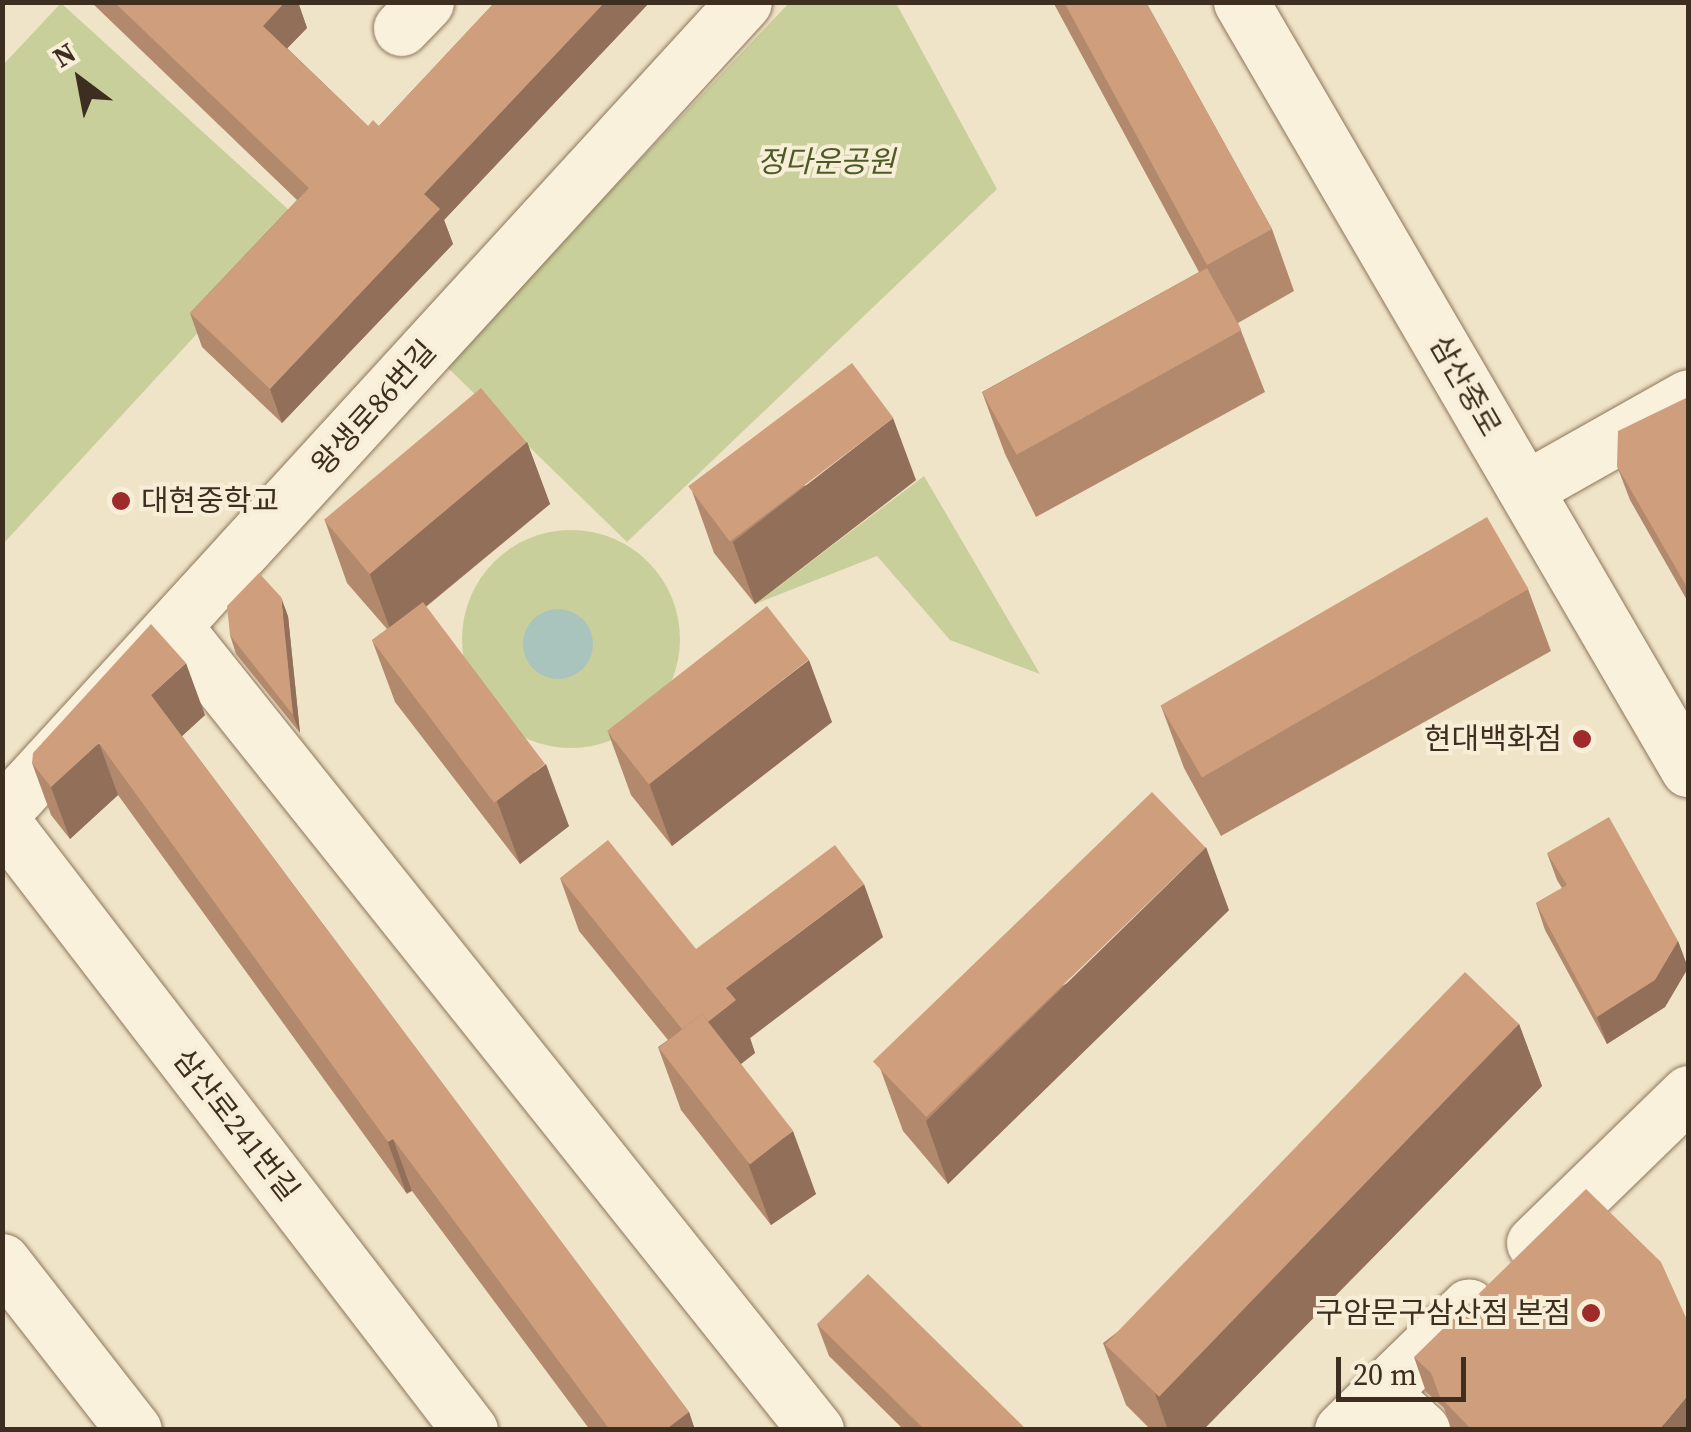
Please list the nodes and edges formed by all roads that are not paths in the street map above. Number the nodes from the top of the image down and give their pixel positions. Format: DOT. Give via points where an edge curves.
graph roads {
  1 [pos="744,2"];
  2 [pos="1241,2"];
  3 [pos="1688,397"];
  4 [pos="1525,489"];
  5 [pos="174,626"];
  6 [pos="1688,769"];
  7 [pos="2,813"];
  8 [pos="2,821"];
  9 [pos="1688,1093"];
  10 [pos="2,1260"];
  11 [pos="1380,1392"];
  12 [pos="104,1417"];
  13 [pos="470,1430"];
  14 [pos="816,1430"];
  15 [pos="1342,1430"];
  16 [pos="1422,1430"];
  1 -- 5 [label="street, 왕생로86번길"];
  2 -- 4 [label="street, 삼산중로"];
  3 -- 4 [label="street"];
  4 -- 6 [label="street, 삼산중로"];
  5 -- 7 [label="street, 왕생로86번길"];
  5 -- 14 [label="street"];
  8 -- 13 [label="street, 삼산로241번길"];
  9 -- 11 [label="street"];
  10 -- 12 [label="street"];
  11 -- 15 [label="street"];
  11 -- 16 [label="street"];
}
